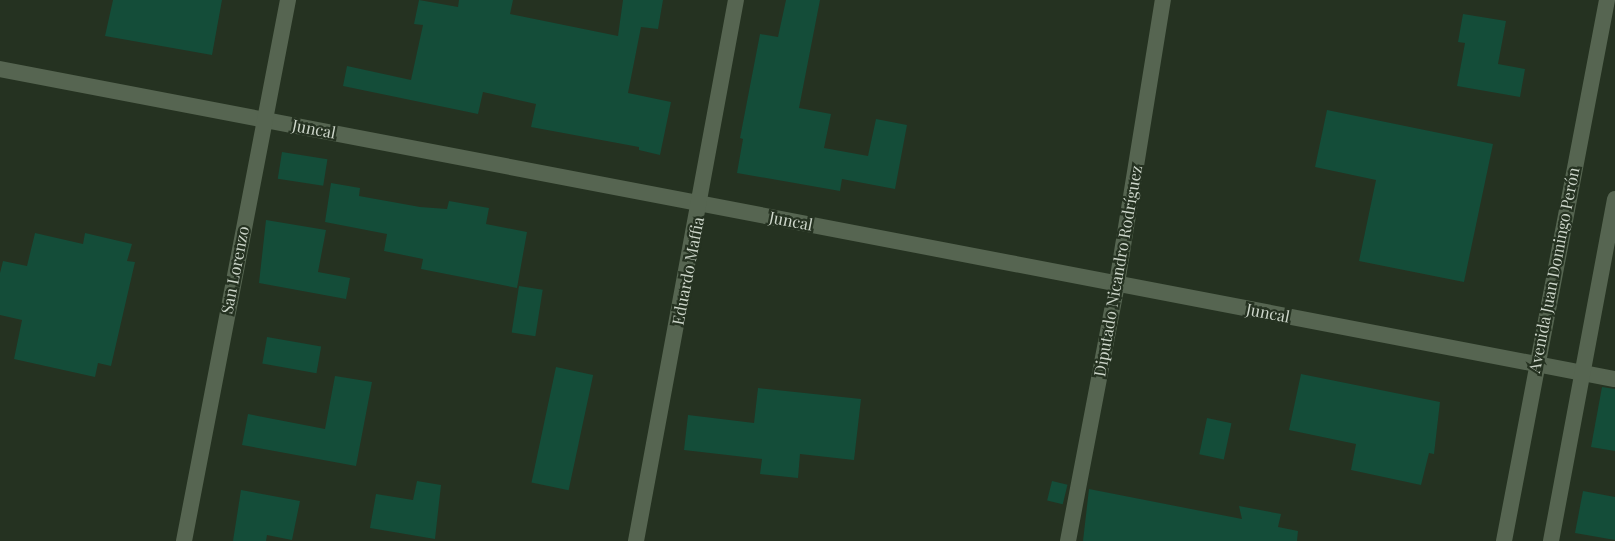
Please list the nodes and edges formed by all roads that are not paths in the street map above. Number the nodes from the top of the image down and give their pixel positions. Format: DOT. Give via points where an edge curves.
graph roads {
  1 [pos="288,0"];
  2 [pos="736,0"];
  3 [pos="1163,0"];
  4 [pos="1607,0"];
  5 [pos="0,69"];
  6 [pos="264,120"];
  7 [pos="1615,200"];
  8 [pos="700,204"];
  9 [pos="1117,283"];
  10 [pos="1535,367"];
  11 [pos="1582,374"];
  12 [pos="1615,379"];
  13 [pos="184,541"];
  14 [pos="636,541"];
  15 [pos="1068,541"];
  16 [pos="1504,541"];
  17 [pos="1551,541"];
  1 -- 6 [label="street, San Lorenzo"];
  2 -- 8 [label="street, Eduardo Maffia"];
  3 -- 9 [label="street, Diputado Nicandro Rodríguez"];
  4 -- 10 [label="street, Avenida Juan Domingo Perón"];
  5 -- 6 [label="street, Juncal"];
  6 -- 8 [label="street, Juncal"];
  6 -- 13 [label="street, San Lorenzo"];
  7 -- 11 [label="street"];
  8 -- 9 [label="street, Juncal"];
  8 -- 14 [label="street, Eduardo Maffia"];
  9 -- 10 [label="street, Juncal"];
  9 -- 15 [label="street, Diputado Nicandro Rodríguez"];
  10 -- 11 [label="street, Juncal"];
  10 -- 16 [label="street, Avenida Juan Domingo Perón"];
  11 -- 12 [label="street, Juncal"];
  11 -- 17 [label="street"];
}
